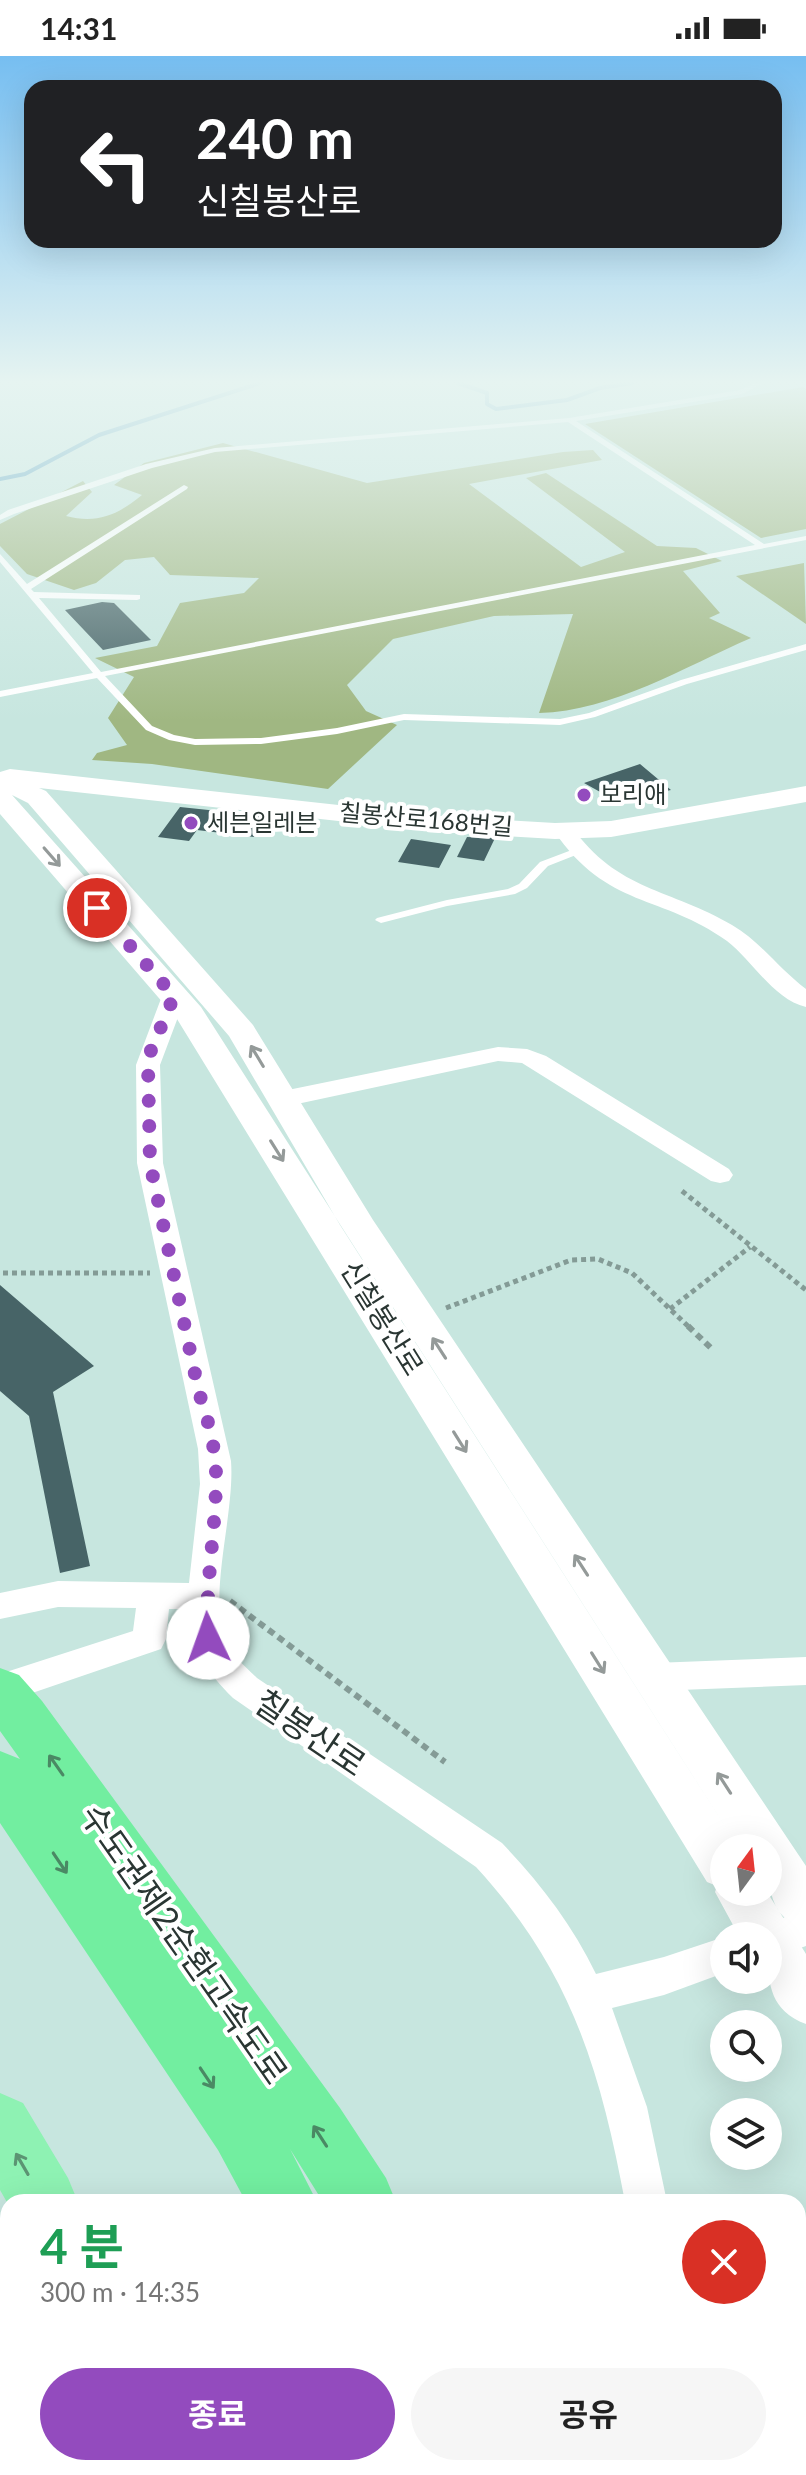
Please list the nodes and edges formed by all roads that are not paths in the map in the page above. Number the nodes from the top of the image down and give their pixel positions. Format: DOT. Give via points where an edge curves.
graph roads {
  1 [pos="58,496"];
  2 [pos="171,496"];
  3 [pos="685,496"];
  4 [pos="0,518"];
  5 [pos="806,538"];
  6 [pos="762,546"];
  7 [pos="0,557"];
  8 [pos="29,591"];
  9 [pos="137,597"];
  10 [pos="806,647"];
  11 [pos="99,675"];
  12 [pos="0,694"];
  13 [pos="0,778"];
  14 [pos="806,794"];
  15 [pos="0,798"];
  16 [pos="571,841"];
  17 [pos="381,920"];
  18 [pos="174,996"];
  19 [pos="806,1000"];
  20 [pos="283,1099"];
  21 [pos="720,1175"];
  22 [pos="154,1593"];
  23 [pos="205,1596"];
  24 [pos="0,1606"];
  25 [pos="806,1671"];
  26 [pos="654,1677"];
  27 [pos="7,1699"];
  28 [pos="0,1776"];
  29 [pos="757,1834"];
  30 [pos="710,1844"];
  31 [pos="782,1872"];
  32 [pos="806,1908"];
  33 [pos="710,1960"];
  34 [pos="782,1963"];
  35 [pos="587,1995"];
  36 [pos="806,2000"];
  37 [pos="0,2126"];
  38 [pos="39,2194"];
  39 [pos="279,2194"];
  40 [pos="357,2194"];
  41 [pos="644,2194"];
  1 -- 4 [label="lane"];
  2 -- 8 [label="lane"];
  3 -- 6 [label="lane"];
  5 -- 6 [label="lane"];
  6 -- 11 [label="lane"];
  7 -- 8 [label="lane"];
  8 -- 9 [label="lane"];
  8 -- 11 [label="lane"];
  10 -- 11 [label="lane" via="560,722 404,717 337,731 209,743 172,738 149,728"];
  11 -- 12 [label="lane"];
  13 -- 16 [label="street, 칠봉산로168번길"];
  20 -- 13 [label="street, 신칠봉산로, one-way" via="223,1006 37,797"];
  14 -- 16 [label="street, 칠봉산로168번길"];
  15 -- 18 [label="street, 신칠봉산로, one-way"];
  16 -- 17 [label="lane, 칠봉산로168번길" via="511,892"];
  16 -- 19 [label="street" via="615,882 724,930"];
  18 -- 23 [label="street, 칠봉산로" via="150,1053 150,1163 211,1429 217,1482"];
  18 -- 30 [label="street, 신칠봉산로, one-way"];
  20 -- 21 [label="street" via="515,1054 537,1061"];
  26 -- 20 [label="street, 신칠봉산로, one-way" via="358,1225"];
  22 -- 23 [label="street"];
  22 -- 24 [label="street" via="58,1594"];
  22 -- 27 [label="street" via="149,1639 114,1654 36,1673"];
  23 -- 35 [label="street, 칠봉산로" via="208,1638 226,1670 489,1855 548,1923"];
  25 -- 26 [label="street"];
  29 -- 26 [label="street, 신칠봉산로, one-way"];
  40 -- 27 [label="highway, 수도권제2순환고속도로, one-way"];
  28 -- 39 [label="highway, 수도권제2순환고속도로, one-way" via="241,2127"];
  31 -- 32 [label="street, 신칠봉산로"];
  33 -- 35 [label="street"];
  34 -- 36 [label="street"];
  35 -- 41 [label="street, 칠봉산로" via="611,2054"];
  38 -- 37 [label="highway, one-way"];
}
